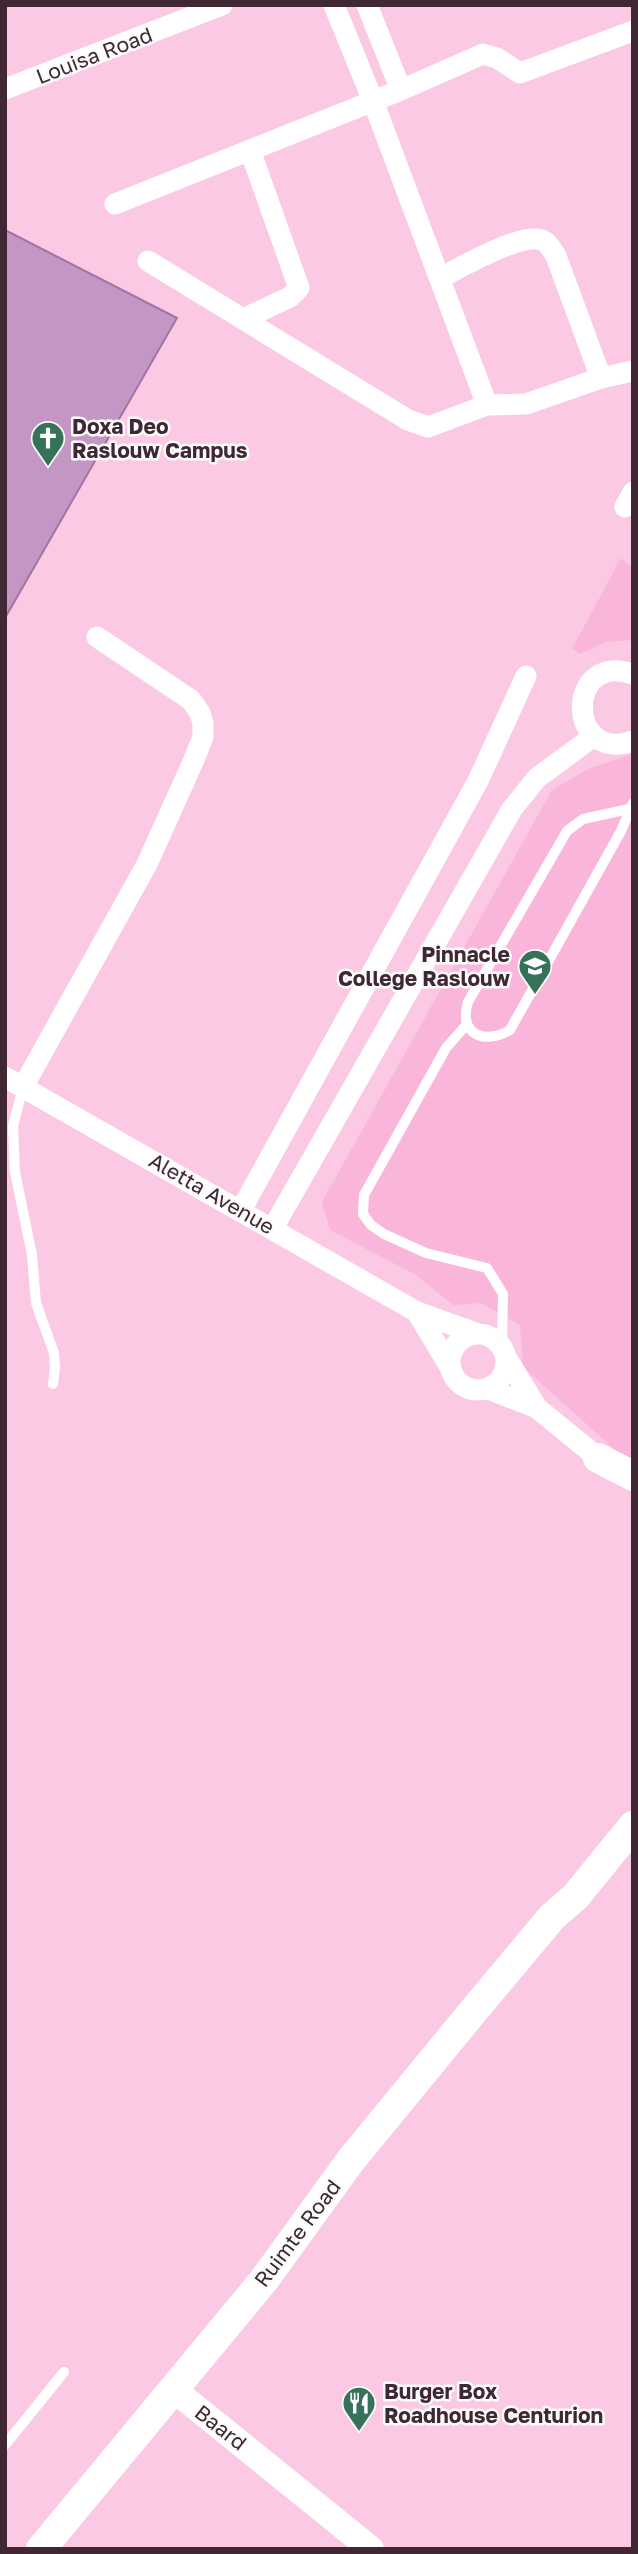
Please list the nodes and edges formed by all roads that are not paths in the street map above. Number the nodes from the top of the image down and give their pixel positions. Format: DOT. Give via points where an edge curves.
graph roads {
  1 [pos="222,5"];
  2 [pos="334,5"];
  3 [pos="367,5"];
  4 [pos="633,32"];
  5 [pos="5,89"];
  6 [pos="401,90"];
  7 [pos="373,101"];
  8 [pos="250,150"];
  9 [pos="115,204"];
  10 [pos="148,261"];
  11 [pos="440,278"];
  12 [pos="243,319"];
  13 [pos="633,371"];
  14 [pos="601,378"];
  15 [pos="487,405"];
  16 [pos="97,637"];
  17 [pos="633,674"];
  18 [pos="526,676"];
  19 [pos="594,736"];
  20 [pos="633,741"];
  21 [pos="631,806"];
  22 [pos="467,1024"];
  23 [pos="14,1082"];
  24 [pos="240,1210"];
  25 [pos="274,1228"];
  26 [pos="417,1312"];
  27 [pos="478,1334"];
  28 [pos="504,1352"];
  29 [pos="450,1367"];
  30 [pos="53,1384"];
  31 [pos="488,1389"];
  32 [pos="537,1408"];
  33 [pos="598,1458"];
  34 [pos="633,1476"];
  35 [pos="633,1486"];
  36 [pos="633,1804"];
  37 [pos="633,1826"];
  38 [pos="552,1917"];
  39 [pos="64,2372"];
  40 [pos="173,2389"];
  41 [pos="5,2445"];
  42 [pos="356,2540"];
  43 [pos="41,2549"];
  1 -- 5 [label="street, Louisa Road"];
  2 -- 7 [label="street"];
  3 -- 6 [label="street"];
  4 -- 6 [label="street" via="520,74 483,54"];
  6 -- 7 [label="street"];
  7 -- 8 [label="street"];
  7 -- 11 [label="street"];
  8 -- 9 [label="street"];
  8 -- 12 [label="street" via="299,288 290,297"];
  10 -- 12 [label="street"];
  11 -- 14 [label="street" via="512,244 533,238 544,241 556,256"];
  11 -- 15 [label="street"];
  12 -- 15 [label="street" via="423,427"];
  13 -- 14 [label="street"];
  14 -- 15 [label="street" via="526,404"];
  16 -- 23 [label="street" via="191,700 200,713 203,737 147,864"];
  17 -- 19 [label="street" via="612,671 601,675 584,692 582,716"];
  18 -- 24 [label="street" via="478,781"];
  19 -- 20 [label="street" via="617,745"];
  19 -- 25 [label="street" via="537,778 512,809"];
  21 -- 22 [label="lane" via="583,819 567,831 468,1002"];
  21 -- 22 [label="lane" via="510,1030 487,1037 474,1034"];
  22 -- 28 [label="lane" via="446,1048 364,1195 362,1208 371,1225 384,1234 426,1253 486,1268 503,1294"];
  23 -- 24 [label="street, Aletta Avenue"];
  23 -- 30 [label="lane" via="15,1172 32,1255 36,1303 54,1353"];
  24 -- 25 [label="street, Aletta Avenue"];
  25 -- 26 [label="street, Aletta Avenue"];
  26 -- 27 [label="street, Aletta Avenue"];
  26 -- 29 [label="street, Aletta Avenue"];
  27 -- 28 [label="street" via="487,1335"];
  27 -- 29 [label="street" via="468,1335 453,1348"];
  28 -- 31 [label="street" via="503,1376"];
  28 -- 32 [label="street"];
  29 -- 31 [label="street" via="460,1384 478,1391"];
  31 -- 32 [label="street"];
  32 -- 33 [label="street"];
  33 -- 34 [label="main road"];
  33 -- 35 [label="street"];
  36 -- 38 [label="main road, Ruimte Road" via="565,1889"];
  37 -- 38 [label="main road, Ruimte Road" via="576,1896"];
  38 -- 40 [label="main road, Ruimte Road" via="351,2160 264,2280"];
  39 -- 41 [label="lane"];
  40 -- 42 [label="street, Baard"];
  40 -- 43 [label="main road, Ruimte Road"];
}
